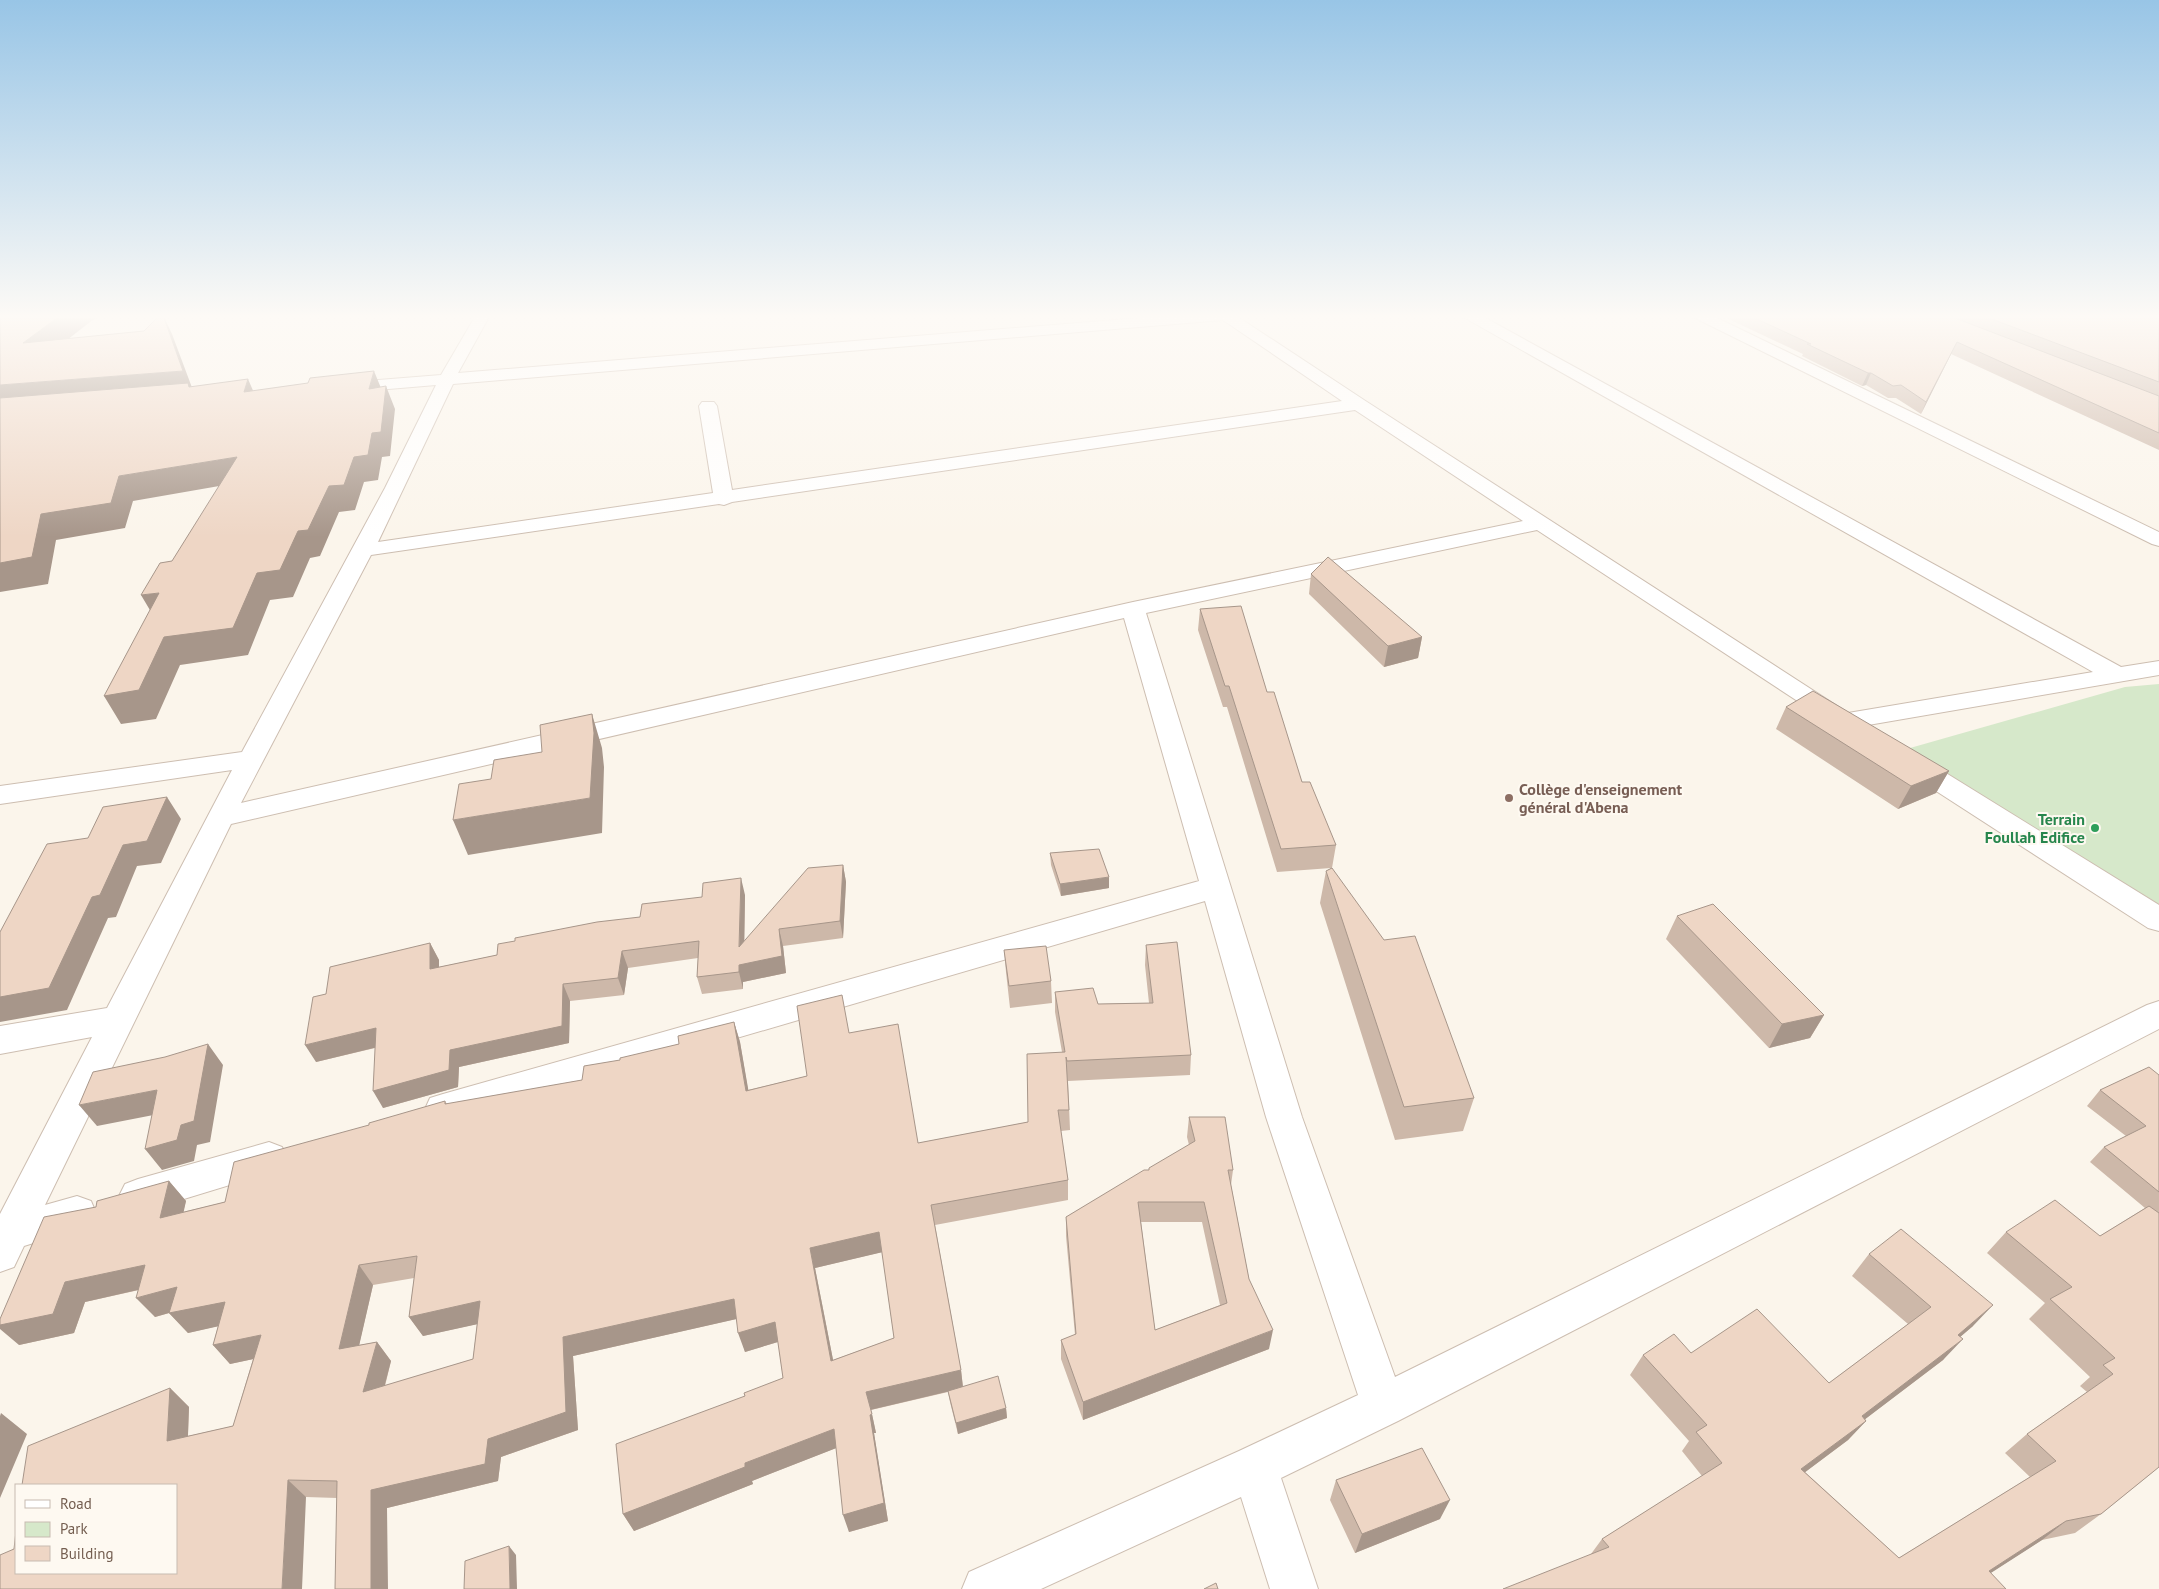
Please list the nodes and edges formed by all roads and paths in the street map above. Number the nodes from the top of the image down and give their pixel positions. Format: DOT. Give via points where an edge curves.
graph roads {
  1 [pos="442,389"];
  2 [pos="1336,389"];
  3 [pos="1603,389"];
  4 [pos="1851,389"];
  5 [pos="1358,404"];
  6 [pos="708,406"];
  7 [pos="724,499"];
  8 [pos="1542,523"];
  9 [pos="2159,540"];
  10 [pos="363,550"];
  11 [pos="1133,609"];
  12 [pos="2159,668"];
  13 [pos="2116,675"];
  14 [pos="1845,721"];
  15 [pos="1868,736"];
  16 [pos="1892,751"];
  17 [pos="250,759"];
  18 [pos="0,795"];
  19 [pos="220,817"];
  20 [pos="1215,887"];
  21 [pos="2159,920"];
  22 [pos="2159,1014"];
  23 [pos="117,1019"];
  24 [pos="0,1040"];
  25 [pos="418,1116"];
  26 [pos="295,1151"];
  27 [pos="6,1243"];
  28 [pos="1383,1406"];
  29 [pos="1255,1467"];
  30 [pos="986,1589"];
  31 [pos="1294,1589"];
  1 -- 10 [label="street"];
  2 -- 5 [label="street"];
  3 -- 13 [label="street"];
  4 -- 9 [label="street"];
  5 -- 7 [label="street"];
  5 -- 8 [label="street"];
  6 -- 7 [label="street"];
  7 -- 10 [label="street"];
  8 -- 11 [label="street"];
  8 -- 14 [label="street"];
  10 -- 17 [label="street"];
  11 -- 19 [label="street"];
  11 -- 20 [label="street"];
  12 -- 13 [label="street"];
  13 -- 14 [label="street"];
  14 -- 15 [label="street"];
  16 -- 21 [label="street"];
  17 -- 18 [label="street"];
  17 -- 19 [label="street"];
  19 -- 23 [label="street"];
  20 -- 25 [label="street"];
  20 -- 28 [label="street" via="1284,1117"];
  22 -- 28 [label="street"];
  23 -- 24 [label="street"];
  23 -- 27 [label="street"];
  26 -- 27 [label="street"];
  28 -- 29 [label="street"];
  29 -- 30 [label="street"];
  29 -- 31 [label="street"];
}
